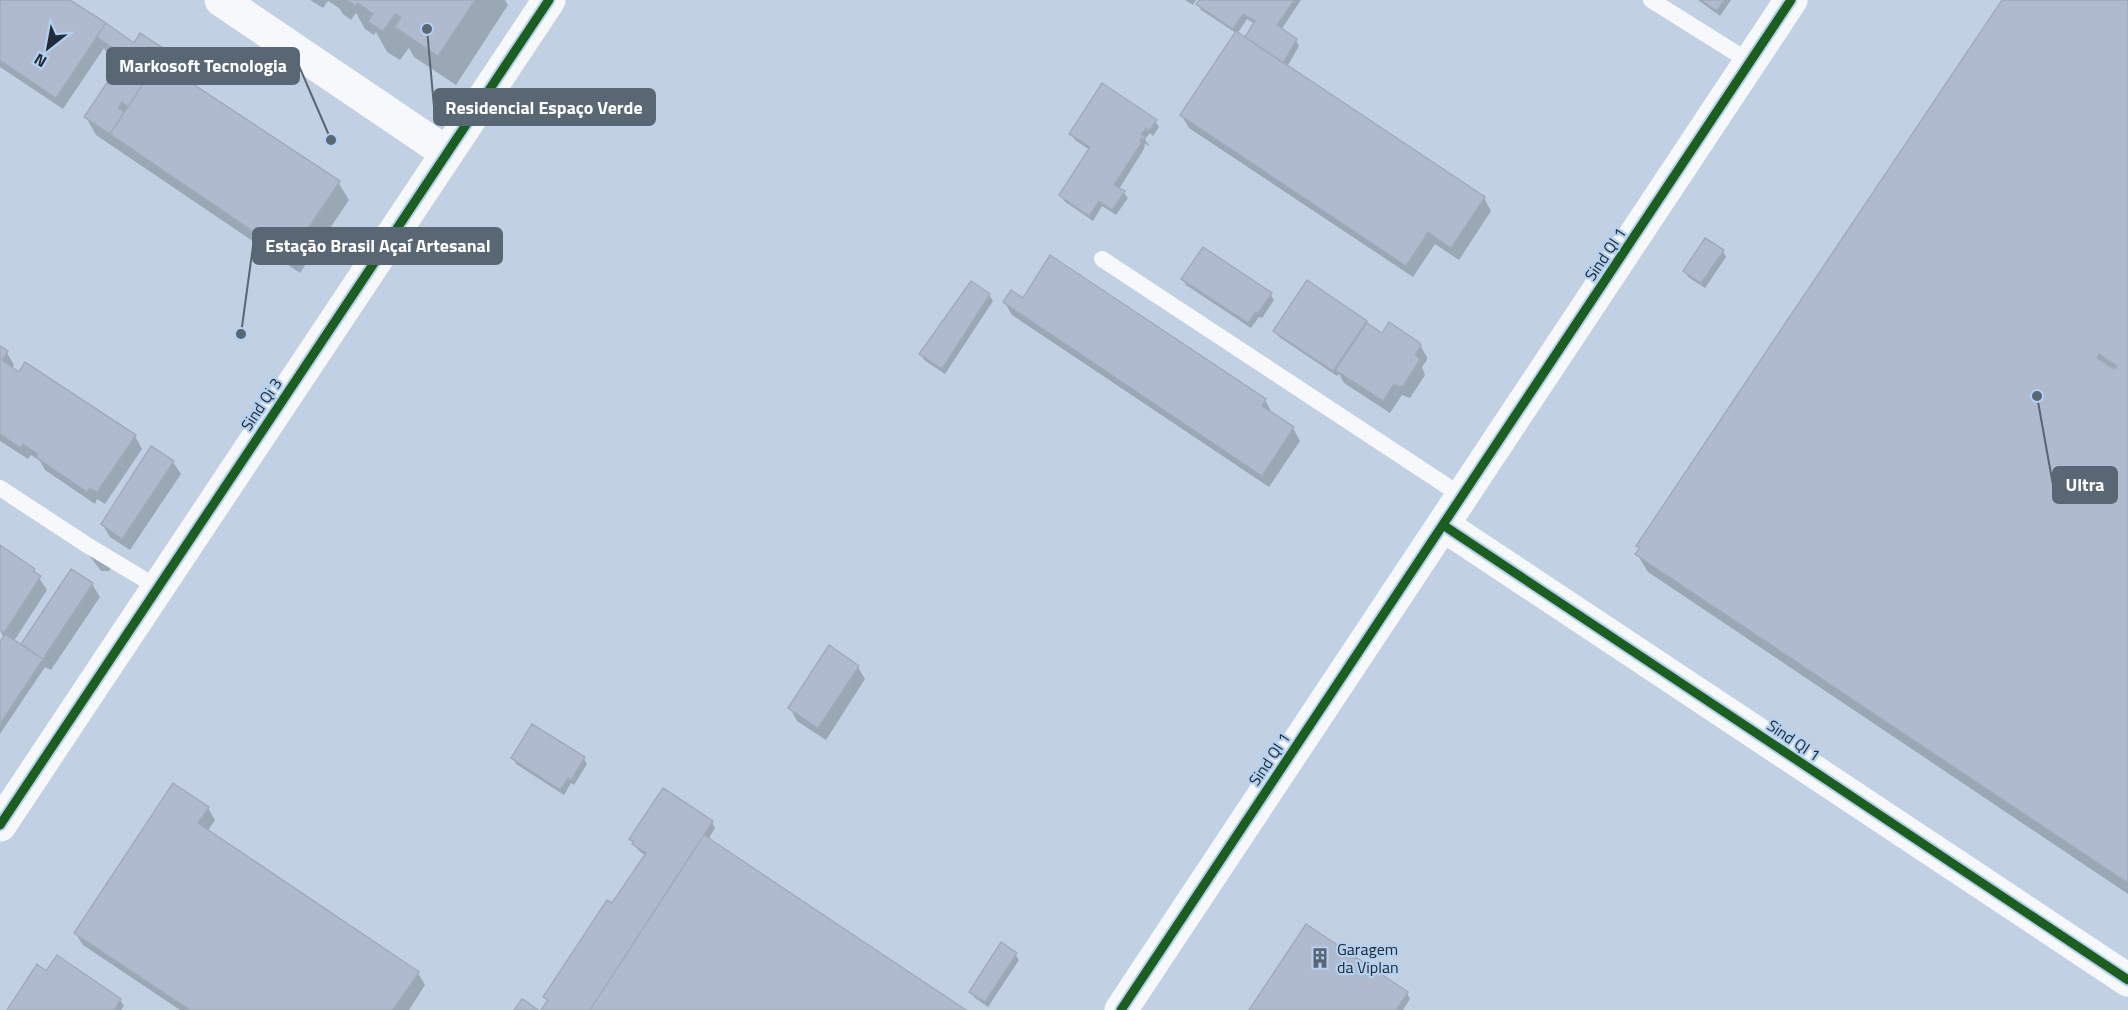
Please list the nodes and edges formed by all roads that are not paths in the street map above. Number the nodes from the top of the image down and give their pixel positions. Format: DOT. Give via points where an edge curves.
graph roads {
  1 [pos="221,0"];
  2 [pos="549,0"];
  3 [pos="1651,0"];
  4 [pos="1791,0"];
  5 [pos="1750,62"];
  6 [pos="447,153"];
  7 [pos="1102,260"];
  8 [pos="0,488"];
  9 [pos="1462,496"];
  10 [pos="1443,525"];
  11 [pos="157,587"];
  12 [pos="3,814"];
  13 [pos="2128,980"];
  14 [pos="1121,1010"];
  1 -- 6 [label="street"];
  2 -- 6 [label="street, Sind Qi 3"];
  3 -- 5 [label="lane"];
  4 -- 5 [label="street, Sind QI 1"];
  5 -- 9 [label="street, Sind QI 1"];
  6 -- 11 [label="street, Sind Qi 3"];
  7 -- 9 [label="lane"];
  8 -- 11 [label="lane"];
  9 -- 10 [label="street, Sind QI 1"];
  10 -- 13 [label="street, Sind QI 1"];
  10 -- 14 [label="street, Sind QI 1"];
  11 -- 12 [label="street, Sind Qi 3"];
}
